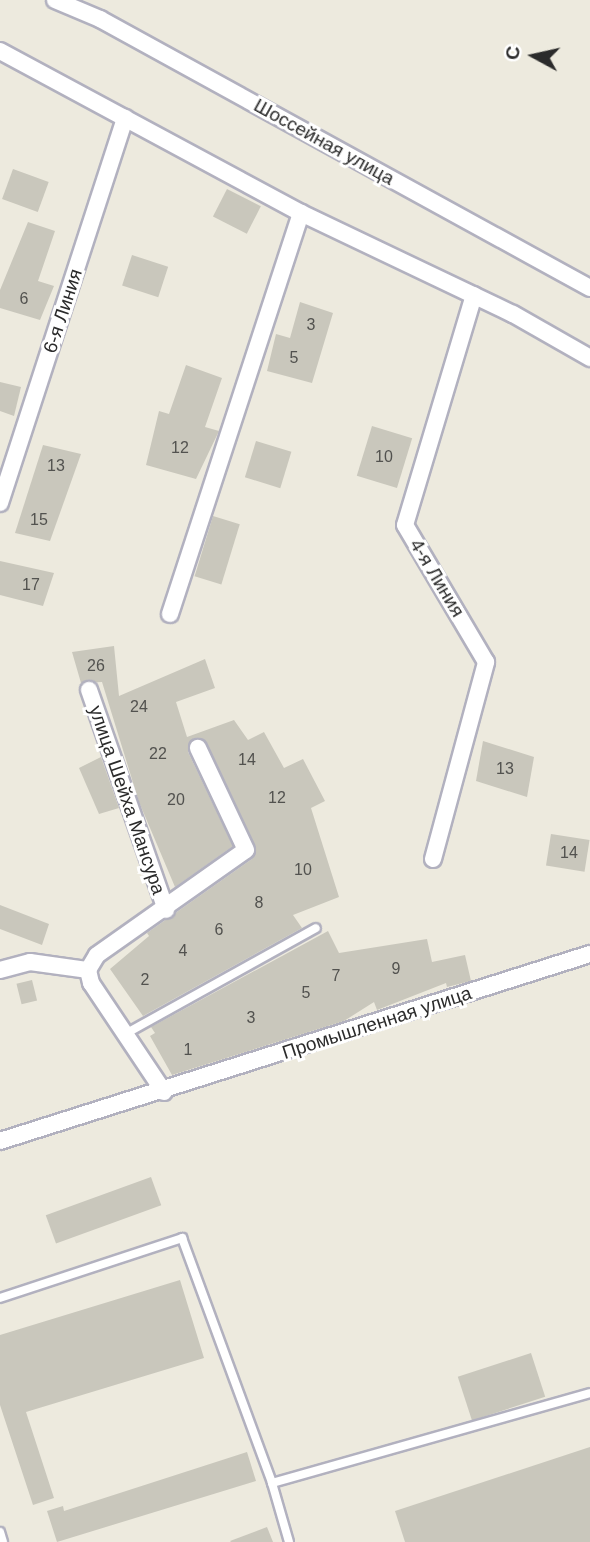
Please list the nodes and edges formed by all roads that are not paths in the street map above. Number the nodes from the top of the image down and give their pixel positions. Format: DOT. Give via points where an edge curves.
graph roads {
  1 [pos="55,0"];
  2 [pos="0,51"];
  3 [pos="125,118"];
  4 [pos="301,213"];
  5 [pos="590,288"];
  6 [pos="474,295"];
  7 [pos="590,358"];
  8 [pos="0,503"];
  9 [pos="170,614"];
  10 [pos="89,690"];
  11 [pos="198,748"];
  12 [pos="433,859"];
  13 [pos="166,910"];
  14 [pos="316,928"];
  15 [pos="590,954"];
  16 [pos="0,970"];
  17 [pos="88,971"];
  18 [pos="125,1034"];
  19 [pos="164,1092"];
  20 [pos="0,1141"];
  21 [pos="0,1298"];
  22 [pos="590,1392"];
  23 [pos="272,1483"];
  24 [pos="0,1532"];
  25 [pos="3,1542"];
  26 [pos="289,1542"];
  1 -- 5 [label="street, Шоссейная улица" via="100,19"];
  2 -- 3 [label="street"];
  3 -- 4 [label="street"];
  3 -- 8 [label="street, 6-я Линия"];
  4 -- 6 [label="street"];
  4 -- 9 [label="street"];
  6 -- 7 [label="street"];
  6 -- 12 [label="street, 4-я Линия" via="405,525 486,662"];
  10 -- 13 [label="street, улица Шейха Мансура"];
  11 -- 13 [label="street, улица Шейха Мансура" via="246,850"];
  13 -- 17 [label="street, улица Шейха Мансура" via="97,955"];
  14 -- 18 [label="lane"];
  15 -- 19 [label="street, Промышленная улица"];
  16 -- 17 [label="street" via="30,961"];
  17 -- 18 [label="street"];
  18 -- 19 [label="street"];
  19 -- 20 [label="street, Промышленная улица"];
  21 -- 23 [label="lane" via="182,1238"];
  22 -- 23 [label="lane"];
  23 -- 26 [label="lane"];
  24 -- 25 [label="lane"];
}
